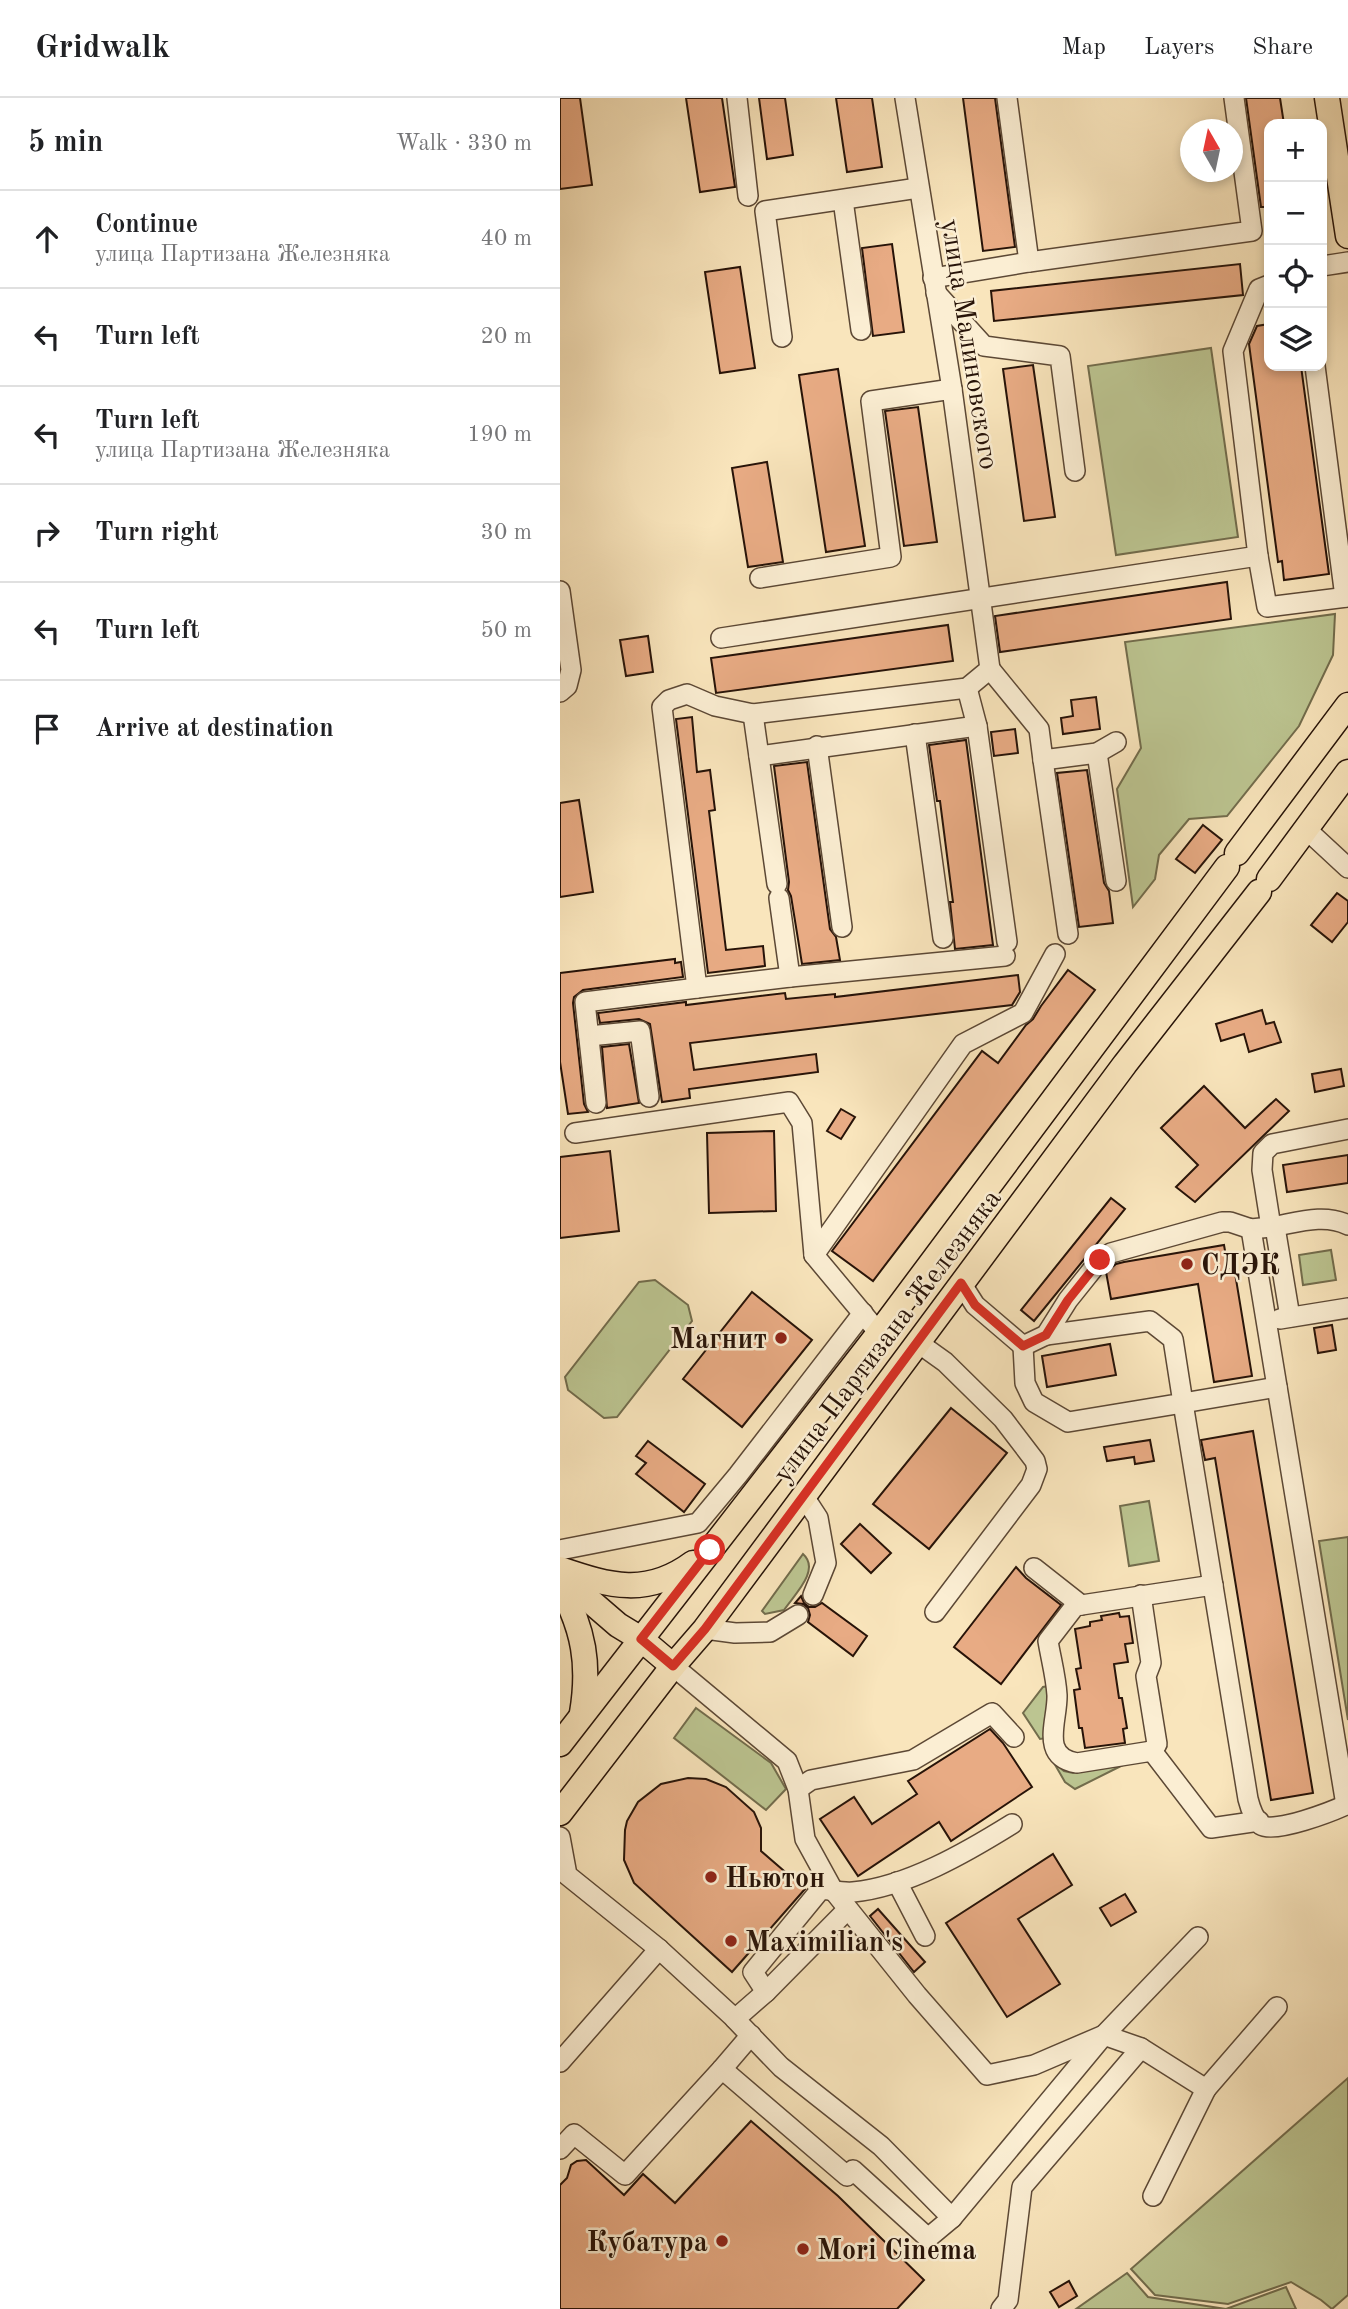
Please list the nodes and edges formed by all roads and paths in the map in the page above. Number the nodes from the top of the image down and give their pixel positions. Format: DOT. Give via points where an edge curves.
graph roads {
  1 [pos="737,98"];
  2 [pos="905,98"];
  3 [pos="1007,98"];
  4 [pos="1234,98"];
  5 [pos="1328,98"];
  6 [pos="918,188"];
  7 [pos="748,196"];
  8 [pos="843,200"];
  9 [pos="1348,236"];
  10 [pos="1029,262"];
  11 [pos="1348,262"];
  12 [pos="1327,266"];
  13 [pos="934,285"];
  14 [pos="1264,287"];
  15 [pos="861,330"];
  16 [pos="782,337"];
  17 [pos="1316,371"];
  18 [pos="951,389"];
  19 [pos="1075,471"];
  20 [pos="1258,556"];
  21 [pos="760,578"];
  22 [pos="560,591"];
  23 [pos="1347,597"];
  24 [pos="982,599"];
  25 [pos="721,638"];
  26 [pos="990,669"];
  27 [pos="967,688"];
  28 [pos="560,692"];
  29 [pos="1348,705"];
  30 [pos="753,714"];
  31 [pos="977,726"];
  32 [pos="915,734"];
  33 [pos="1116,742"];
  34 [pos="817,747"];
  35 [pos="1097,753"];
  36 [pos="759,756"];
  37 [pos="1043,760"];
  38 [pos="1348,772"];
  39 [pos="1307,830"];
  40 [pos="1348,868"];
  41 [pos="1115,881"];
  42 [pos="842,927"];
  43 [pos="1068,934"];
  44 [pos="943,938"];
  45 [pos="1055,954"];
  46 [pos="790,977"];
  47 [pos="697,988"];
  48 [pos="589,1036"];
  49 [pos="649,1097"];
  50 [pos="596,1103"];
  51 [pos="1348,1129"];
  52 [pos="575,1133"];
  53 [pos="1348,1225"];
  54 [pos="1266,1228"];
  55 [pos="814,1255"];
  56 [pos="961,1283"];
  57 [pos="1348,1308"];
  58 [pos="863,1313"];
  59 [pos="1290,1317"];
  60 [pos="1266,1321"];
  61 [pos="879,1332"];
  62 [pos="1046,1335"];
  63 [pos="917,1342"];
  64 [pos="1023,1346"];
  65 [pos="1277,1387"];
  66 [pos="1183,1403"];
  67 [pos="747,1483"];
  68 [pos="803,1496"];
  69 [pos="698,1523"];
  70 [pos="713,1547"];
  71 [pos="560,1550"];
  72 [pos="1034,1568"];
  73 [pos="560,1569"];
  74 [pos="560,1575"];
  75 [pos="1213,1585"];
  76 [pos="560,1586"];
  77 [pos="813,1595"];
  78 [pos="1141,1595"];
  79 [pos="1081,1605"];
  80 [pos="935,1612"];
  81 [pos="798,1615"];
  82 [pos="705,1629"];
  83 [pos="641,1639"];
  84 [pos="673,1666"];
  85 [pos="582,1713"];
  86 [pos="1014,1737"];
  87 [pos="560,1744"];
  88 [pos="1152,1751"];
  89 [pos="798,1789"];
  90 [pos="1347,1805"];
  91 [pos="560,1813"];
  92 [pos="1259,1821"];
  93 [pos="1012,1824"];
  94 [pos="560,1837"];
  95 [pos="897,1882"];
  96 [pos="833,1890"];
  97 [pos="847,1910"];
  98 [pos="925,1936"];
  99 [pos="1198,1937"];
  100 [pos="659,1949"];
  101 [pos="766,1992"];
  102 [pos="1276,2007"];
  103 [pos="735,2019"];
  104 [pos="751,2035"];
  105 [pos="1104,2035"];
  106 [pos="1140,2048"];
  107 [pos="560,2062"];
  108 [pos="722,2069"];
  109 [pos="1206,2089"];
  110 [pos="560,2149"];
  111 [pos="1153,2196"];
  112 [pos="952,2218"];
  113 [pos="1001,2309"];
  1 -- 7 [label="street"];
  2 -- 6 [label="street, улица Малиновского"];
  3 -- 10 [label="street"];
  4 -- 10 [label="street" via="1251,231"];
  5 -- 9 [label="main road"];
  6 -- 8 [label="street"];
  6 -- 13 [label="street, улица Малиновского"];
  8 -- 15 [label="street"];
  8 -- 16 [label="street" via="765,211"];
  10 -- 13 [label="street"];
  11 -- 12 [label="street"];
  13 -- 18 [label="street, улица Малиновского"];
  13 -- 19 [label="street" via="984,346 1060,356"];
  14 -- 20 [label="street" via="1259,289 1233,352"];
  17 -- 23 [label="street"];
  18 -- 21 [label="street" via="871,401 891,557"];
  18 -- 24 [label="street, улица Малиновского"];
  20 -- 23 [label="street" via="1267,607"];
  20 -- 24 [label="street"];
  22 -- 28 [label="street" via="571,670 567,686"];
  24 -- 25 [label="street"];
  24 -- 26 [label="street, улица Малиновского"];
  26 -- 27 [label="street"];
  26 -- 37 [label="street" via="1039,729"];
  27 -- 30 [label="street"];
  27 -- 31 [label="street"];
  29 -- 61 [label="main road, улица Партизана Железняка"];
  30 -- 36 [label="street"];
  30 -- 47 [label="street" via="687,694 662,707"];
  31 -- 32 [label="street"];
  31 -- 46 [label="street" via="1006,949"];
  32 -- 34 [label="street"];
  32 -- 44 [label="street"];
  33 -- 35 [label="street"];
  34 -- 36 [label="street"];
  34 -- 42 [label="street"];
  35 -- 37 [label="street"];
  35 -- 41 [label="street"];
  36 -- 46 [label="street"];
  37 -- 43 [label="street"];
  38 -- 39 [label="main road, улица Партизана Железняка"];
  39 -- 40 [label="street"];
  39 -- 56 [label="main road, улица Партизана Железняка"];
  45 -- 55 [label="street" via="1023,1013 963,1044"];
  46 -- 47 [label="street"];
  47 -- 48 [label="street" via="585,1002"];
  48 -- 49 [label="street" via="640,1031"];
  48 -- 50 [label="street"];
  51 -- 54 [label="street" via="1272,1144 1263,1153"];
  52 -- 55 [label="street" via="789,1102 802,1123"];
  53 -- 54 [label="street" via="1324,1219"];
  54 -- 59 [label="street"];
  54 -- 60 [label="street"];
  54 -- 62 [label="street" via="1223,1222 1111,1253 1068,1300"];
  55 -- 58 [label="street"];
  56 -- 63 [label="main road, улица Партизана Железняка"];
  56 -- 64 [label="street" via="975,1305"];
  57 -- 59 [label="street"];
  58 -- 61 [label="street"];
  58 -- 67 [label="street"];
  59 -- 60 [label="street"];
  60 -- 65 [label="street"];
  61 -- 67 [label="main road, улица Партизана Железняка"];
  62 -- 64 [label="street"];
  62 -- 66 [label="street" via="1150,1321 1173,1339"];
  63 -- 68 [label="main road, улица Партизана Железняка"];
  63 -- 80 [label="street" via="945,1362 1003,1419 1037,1469 1031,1485"];
  64 -- 66 [label="street" via="1025,1383 1034,1402 1068,1422"];
  65 -- 66 [label="street"];
  65 -- 90 [label="street"];
  66 -- 75 [label="street"];
  67 -- 69 [label="street"];
  67 -- 70 [label="main road, улица Партизана Железняка"];
  68 -- 77 [label="street" via="818,1518 826,1563"];
  68 -- 82 [label="main road, улица Партизана Железняка"];
  69 -- 70 [label="street"];
  69 -- 71 [label="street"];
  70 -- 73 [label="main road" via="677,1575 651,1585 605,1583"];
  70 -- 83 [label="main road, улица Партизана Железняка"];
  72 -- 79 [label="street"];
  74 -- 83 [label="main road"];
  75 -- 78 [label="street"];
  75 -- 92 [label="street" via="1248,1800"];
  76 -- 85 [label="main road" via="583,1645 587,1683"];
  78 -- 79 [label="street"];
  78 -- 88 [label="street" via="1152,1663 1146,1675 1157,1744"];
  79 -- 88 [label="street" via="1048,1641 1057,1697 1052,1730 1057,1753 1066,1762 1077,1763"];
  81 -- 82 [label="street" via="770,1632"];
  82 -- 84 [label="main road, улица Партизана Железняка"];
  83 -- 84 [label="main road"];
  83 -- 85 [label="main road, улица Партизана Железняка"];
  84 -- 89 [label="street" via="787,1761"];
  84 -- 91 [label="main road, улица Партизана Железняка"];
  85 -- 87 [label="main road, улица Партизана Железняка"];
  86 -- 89 [label="street" via="992,1713 913,1760 811,1780"];
  88 -- 92 [label="street" via="1211,1828"];
  89 -- 96 [label="street" via="806,1839"];
  90 -- 92 [label="street" via="1271,1828"];
  93 -- 95 [label="street" via="964,1854"];
  94 -- 100 [label="street" via="567,1875"];
  95 -- 96 [label="street" via="849,1893"];
  95 -- 98 [label="street"];
  96 -- 97 [label="street"];
  96 -- 101 [label="street" via="821,1889 753,1972"];
  97 -- 101 [label="street"];
  97 -- 105 [label="street" via="987,2075 1034,2065"];
  99 -- 105 [label="street"];
  100 -- 103 [label="street"];
  100 -- 107 [label="street"];
  101 -- 103 [label="street"];
  102 -- 109 [label="street"];
  103 -- 104 [label="street"];
  104 -- 108 [label="street"];
  104 -- 112 [label="street" via="781,2067 881,2146"];
  105 -- 106 [label="street"];
  105 -- 112 [label="street"];
  106 -- 109 [label="street"];
  106 -- 113 [label="street" via="1022,2187 1008,2300"];
  108 -- 110 [label="street" via="625,2175 574,2134"];
  108 -- 112 [label="street" via="847,2176 853,2170 928,2238"];
  109 -- 111 [label="street"];
}
